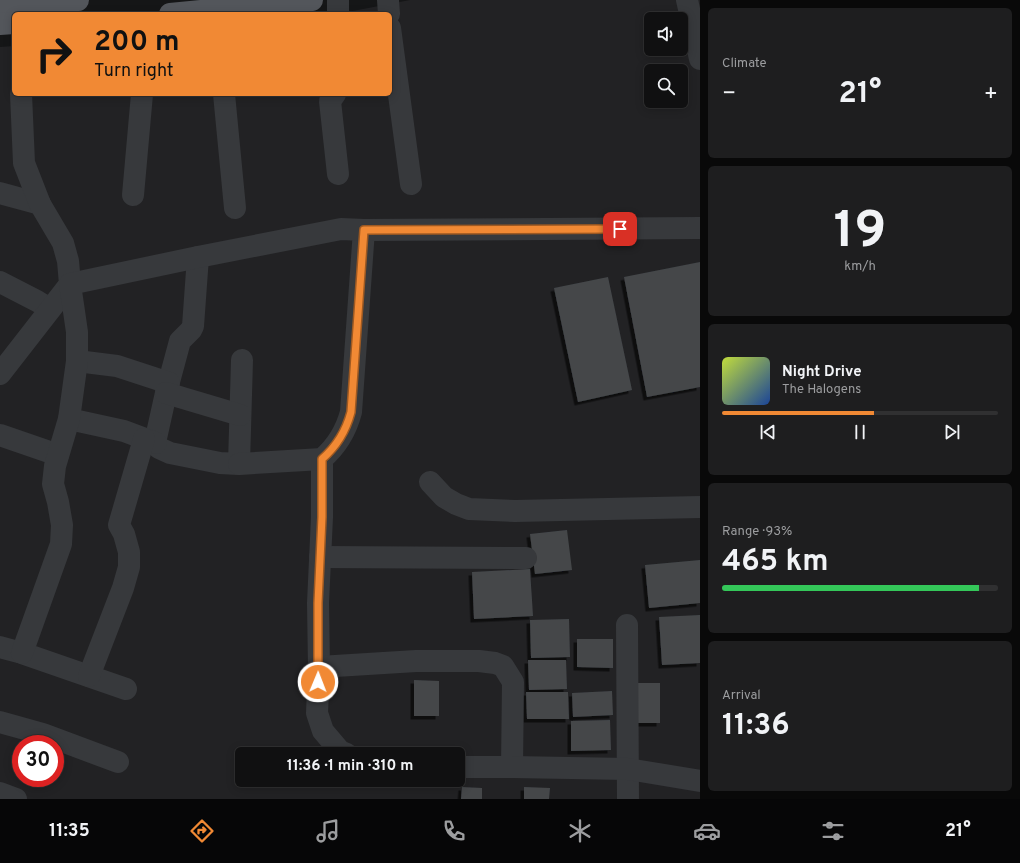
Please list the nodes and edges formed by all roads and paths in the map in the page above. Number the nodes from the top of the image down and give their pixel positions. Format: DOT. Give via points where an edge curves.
graph roads {
  1 [pos="78,0"];
  2 [pos="312,0"];
  3 [pos="338,0"];
  4 [pos="388,0"];
  5 [pos="687,0"];
  6 [pos="0,6"];
  7 [pos="216,11"];
  8 [pos="201,12"];
  9 [pos="338,12"];
  10 [pos="389,12"];
  11 [pos="12,23"];
  12 [pos="0,24"];
  13 [pos="392,43"];
  14 [pos="700,58"];
  15 [pos="21,96"];
  16 [pos="142,96"];
  17 [pos="224,96"];
  18 [pos="334,96"];
  19 [pos="338,174"];
  20 [pos="411,184"];
  21 [pos="0,193"];
  22 [pos="133,195"];
  23 [pos="40,204"];
  24 [pos="235,208"];
  25 [pos="700,228"];
  26 [pos="364,230"];
  27 [pos="198,256"];
  28 [pos="0,282"];
  29 [pos="70,284"];
  30 [pos="50,310"];
  31 [pos="242,360"];
  32 [pos="77,361"];
  33 [pos="0,374"];
  34 [pos="167,388"];
  35 [pos="240,415"];
  36 [pos="69,419"];
  37 [pos="0,435"];
  38 [pos="150,441"];
  39 [pos="58,455"];
  40 [pos="322,459"];
  41 [pos="239,464"];
  42 [pos="430,482"];
  43 [pos="700,507"];
  44 [pos="320,557"];
  45 [pos="526,558"];
  46 [pos="627,625"];
  47 [pos="0,647"];
  48 [pos="22,653"];
  49 [pos="319,667"];
  50 [pos="88,676"];
  51 [pos="126,689"];
  52 [pos="0,722"];
  53 [pos="337,747"];
  54 [pos="118,762"];
  55 [pos="465,767"];
  56 [pos="512,767"];
  57 [pos="628,769"];
  58 [pos="700,780"];
  59 [pos="0,793"];
  60 [pos="16,799"];
  61 [pos="628,799"];
  1 -- 6 [label="main road"];
  2 -- 7 [label="main road"];
  3 -- 9 [label="street"];
  4 -- 10 [label="street"];
  5 -- 14 [label="street"];
  7 -- 8 [label="main road"];
  11 -- 12 [label="main road"];
  13 -- 20 [label="street"];
  15 -- 23 [label="street" via="24,163"];
  16 -- 22 [label="street"];
  17 -- 24 [label="street"];
  18 -- 19 [label="street" via="330,101"];
  21 -- 23 [label="street"];
  23 -- 29 [label="street" via="63,243"];
  25 -- 26 [label="street"];
  26 -- 27 [label="street" via="341,228"];
  26 -- 40 [label="street" via="351,412 348,425 332,450"];
  27 -- 29 [label="street"];
  27 -- 34 [label="street" via="192,326 180,341"];
  28 -- 30 [label="street"];
  29 -- 30 [label="street"];
  29 -- 32 [label="street" via="77,332"];
  30 -- 33 [label="street"];
  31 -- 35 [label="street"];
  32 -- 34 [label="street" via="117,366"];
  32 -- 36 [label="street"];
  34 -- 35 [label="street"];
  34 -- 38 [label="street"];
  35 -- 41 [label="street"];
  36 -- 38 [label="street" via="124,431"];
  36 -- 39 [label="street"];
  37 -- 39 [label="street"];
  38 -- 41 [label="street" via="170,453 220,463"];
  38 -- 50 [label="street" via="119,525 129,552 129,567"];
  39 -- 48 [label="street" via="53,484 62,524 61,544"];
  40 -- 41 [label="street"];
  40 -- 44 [label="street"];
  42 -- 43 [label="street" via="444,497 469,509 515,512"];
  44 -- 45 [label="street"];
  44 -- 49 [label="street"];
  46 -- 57 [label="street"];
  47 -- 48 [label="street"];
  48 -- 50 [label="street"];
  49 -- 53 [label="street" via="317,713 323,731"];
  49 -- 56 [label="street" via="416,661 479,662 503,666 514,682"];
  50 -- 51 [label="street"];
  52 -- 54 [label="street" via="43,734"];
  55 -- 56 [label="street"];
  56 -- 57 [label="street"];
  57 -- 58 [label="street"];
  57 -- 61 [label="street"];
  59 -- 60 [label="street"];
}
